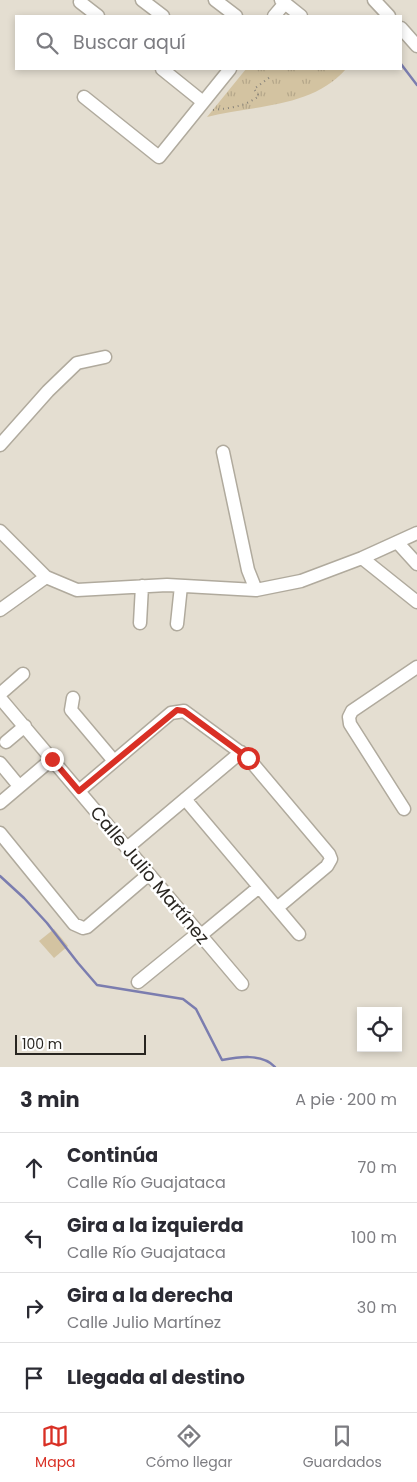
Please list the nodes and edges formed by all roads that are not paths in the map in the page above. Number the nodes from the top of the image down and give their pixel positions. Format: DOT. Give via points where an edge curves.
graph roads {
  1 [pos="142,0"];
  2 [pos="215,0"];
  3 [pos="374,0"];
  4 [pos="80,2"];
  5 [pos="283,2"];
  6 [pos="97,15"];
  7 [pos="162,15"];
  8 [pos="235,15"];
  9 [pos="275,15"];
  10 [pos="301,15"];
  11 [pos="388,15"];
  12 [pos="402,29"];
  13 [pos="417,46"];
  14 [pos="163,70"];
  15 [pos="229,70"];
  16 [pos="84,98"];
  17 [pos="208,106"];
  18 [pos="105,357"];
  19 [pos="0,445"];
  20 [pos="223,452"];
  21 [pos="0,531"];
  22 [pos="417,533"];
  23 [pos="397,542"];
  24 [pos="362,558"];
  25 [pos="417,564"];
  26 [pos="46,577"];
  27 [pos="142,586"];
  28 [pos="181,586"];
  29 [pos="256,590"];
  30 [pos="417,602"];
  31 [pos="0,610"];
  32 [pos="140,623"];
  33 [pos="177,624"];
  34 [pos="417,667"];
  35 [pos="23,674"];
  36 [pos="73,698"];
  37 [pos="1,700"];
  38 [pos="25,726"];
  39 [pos="6,742"];
  40 [pos="241,752"];
  41 [pos="52,759"];
  42 [pos="114,761"];
  43 [pos="0,763"];
  44 [pos="19,786"];
  45 [pos="79,791"];
  46 [pos="185,799"];
  47 [pos="0,803"];
  48 [pos="404,809"];
  49 [pos="0,833"];
  50 [pos="128,848"];
  51 [pos="150,874"];
  52 [pos="259,887"];
  53 [pos="277,908"];
  54 [pos="201,934"];
  55 [pos="299,934"];
  56 [pos="138,982"];
  57 [pos="242,984"];
  1 -- 7 [label="street"];
  2 -- 8 [label="street"];
  3 -- 11 [label="street"];
  4 -- 6 [label="street"];
  5 -- 9 [label="street"];
  5 -- 10 [label="street"];
  12 -- 13 [label="street"];
  14 -- 17 [label="street"];
  15 -- 17 [label="street"];
  16 -- 17 [label="street" via="159,157"];
  18 -- 19 [label="street" via="77,363"];
  20 -- 29 [label="street" via="248,570"];
  21 -- 26 [label="street"];
  22 -- 23 [label="street"];
  23 -- 24 [label="street"];
  23 -- 25 [label="street"];
  24 -- 29 [label="street" via="301,581"];
  24 -- 30 [label="street"];
  26 -- 27 [label="street" via="77,590"];
  26 -- 31 [label="street"];
  27 -- 28 [label="street"];
  27 -- 32 [label="street"];
  28 -- 29 [label="street"];
  28 -- 33 [label="street"];
  34 -- 48 [label="street" via="352,711 349,717 350,724"];
  35 -- 37 [label="street"];
  36 -- 42 [label="street" via="71,710"];
  37 -- 38 [label="street, Calle Julio Martínez"];
  38 -- 39 [label="street"];
  38 -- 41 [label="street, Calle Julio Martínez"];
  40 -- 42 [label="street" via="184,711 177,710"];
  40 -- 46 [label="street"];
  40 -- 53 [label="street" via="330,859 327,866"];
  41 -- 44 [label="street"];
  41 -- 45 [label="street, Calle Julio Martínez"];
  42 -- 45 [label="street"];
  43 -- 44 [label="street"];
  44 -- 47 [label="street"];
  45 -- 50 [label="street, Calle Julio Martínez"];
  46 -- 50 [label="street"];
  46 -- 52 [label="street"];
  49 -- 51 [label="street" via="74,924 83,928"];
  50 -- 51 [label="street, Calle Julio Martínez"];
  51 -- 54 [label="street, Calle Julio Martínez"];
  52 -- 53 [label="street"];
  52 -- 54 [label="street"];
  53 -- 55 [label="street"];
  54 -- 56 [label="street"];
  54 -- 57 [label="street, Calle Julio Martínez"];
}
